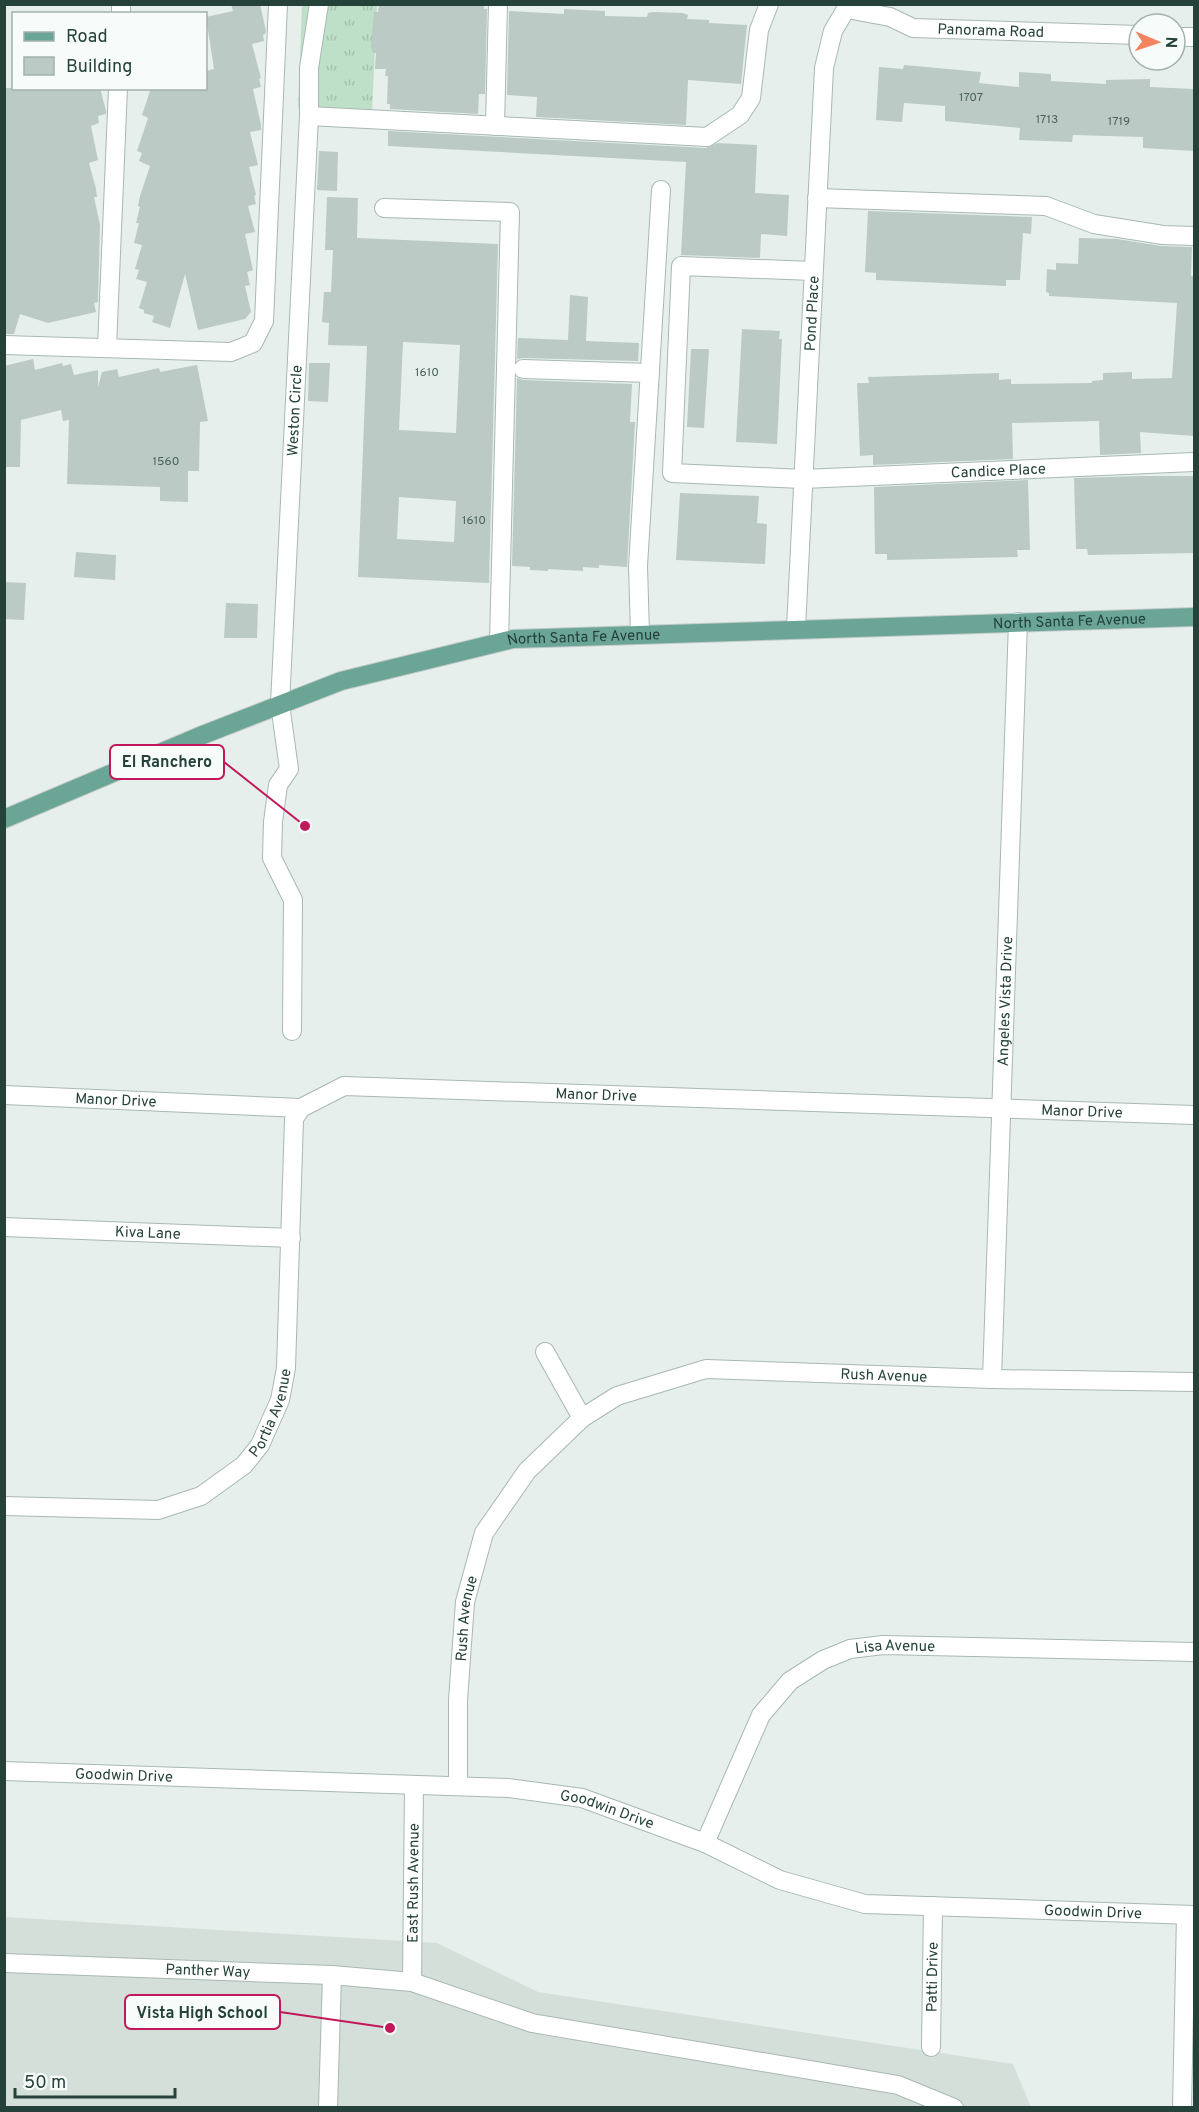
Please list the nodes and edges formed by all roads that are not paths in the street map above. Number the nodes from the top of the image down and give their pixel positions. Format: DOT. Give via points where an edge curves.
graph roads {
  1 [pos="278,4"];
  2 [pos="319,4"];
  3 [pos="498,4"];
  4 [pos="769,4"];
  5 [pos="848,7"];
  6 [pos="1127,35"];
  7 [pos="118,90"];
  8 [pos="309,116"];
  9 [pos="495,126"];
  10 [pos="661,190"];
  11 [pos="817,198"];
  12 [pos="384,208"];
  13 [pos="1194,236"];
  14 [pos="813,271"];
  15 [pos="4,345"];
  16 [pos="107,347"];
  17 [pos="523,369"];
  18 [pos="650,373"];
  19 [pos="1194,462"];
  20 [pos="803,479"];
  21 [pos="1194,617"];
  22 [pos="1018,622"];
  23 [pos="796,628"];
  24 [pos="640,634"];
  25 [pos="499,642"];
  26 [pos="280,704"];
  27 [pos="4,819"];
  28 [pos="292,1031"];
  29 [pos="4,1095"];
  30 [pos="302,1108"];
  31 [pos="1001,1109"];
  32 [pos="1194,1115"];
  33 [pos="4,1227"];
  34 [pos="291,1238"];
  35 [pos="545,1352"];
  36 [pos="992,1379"];
  37 [pos="1194,1382"];
  38 [pos="582,1418"];
  39 [pos="4,1506"];
  40 [pos="1194,1652"];
  41 [pos="4,1771"];
  42 [pos="414,1785"];
  43 [pos="458,1786"];
  44 [pos="705,1843"];
  45 [pos="933,1906"];
  46 [pos="1190,1915"];
  47 [pos="4,1963"];
  48 [pos="332,1975"];
  49 [pos="412,1982"];
  50 [pos="931,2047"];
  51 [pos="328,2108"];
  52 [pos="954,2108"];
  53 [pos="1182,2108"];
  1 -- 16 [label="street" via="264,321 253,344 231,352"];
  2 -- 8 [label="street, Weston Circle" via="309,68"];
  3 -- 9 [label="street"];
  4 -- 9 [label="street" via="759,30 751,98 740,115 707,137"];
  5 -- 6 [label="street, Panorama Road" via="890,17 913,28"];
  5 -- 11 [label="street, Pond Place" via="833,31 824,68"];
  7 -- 16 [label="street"];
  8 -- 9 [label="street"];
  8 -- 26 [label="street, Weston Circle"];
  10 -- 18 [label="street"];
  11 -- 13 [label="street" via="1046,206 1094,224"];
  11 -- 14 [label="street, Pond Place"];
  12 -- 25 [label="street" via="510,212"];
  14 -- 20 [label="street, Pond Place"];
  14 -- 20 [label="street, Candice Place" via="681,266 672,473"];
  15 -- 16 [label="street"];
  17 -- 18 [label="street"];
  18 -- 24 [label="street" via="638,566"];
  19 -- 20 [label="street, Candice Place"];
  20 -- 23 [label="street, Pond Place"];
  21 -- 22 [label="main road, North Santa Fe Avenue"];
  22 -- 23 [label="main road, North Santa Fe Avenue"];
  22 -- 31 [label="street, Angeles Vista Drive"];
  23 -- 24 [label="main road, North Santa Fe Avenue"];
  24 -- 25 [label="main road, North Santa Fe Avenue"];
  25 -- 26 [label="main road, North Santa Fe Avenue" via="341,681"];
  26 -- 27 [label="main road, North Santa Fe Avenue"];
  26 -- 28 [label="street, Weston Circle" via="289,769 278,785 272,858 293,900"];
  29 -- 30 [label="street, Manor Drive"];
  30 -- 31 [label="street, Manor Drive" via="344,1086"];
  30 -- 34 [label="street, Portia Avenue" via="294,1119"];
  31 -- 32 [label="street, Manor Drive"];
  31 -- 36 [label="street, Angeles Vista Drive"];
  33 -- 34 [label="street, Kiva Lane"];
  34 -- 39 [label="street, Portia Avenue" via="286,1368 280,1400 260,1445 244,1465 201,1496 158,1510"];
  35 -- 38 [label="street"];
  36 -- 37 [label="street, Rush Avenue"];
  36 -- 38 [label="street, Rush Avenue" via="706,1369 617,1396"];
  38 -- 43 [label="street, Rush Avenue" via="527,1471 484,1533 465,1602 458,1700"];
  40 -- 44 [label="street, Lisa Avenue" via="884,1646 850,1649 832,1656 790,1681 761,1715"];
  41 -- 42 [label="street, Goodwin Drive"];
  42 -- 43 [label="street, Goodwin Drive"];
  42 -- 49 [label="street, East Rush Avenue"];
  43 -- 44 [label="street, Goodwin Drive" via="582,1798"];
  44 -- 45 [label="street, Goodwin Drive" via="780,1880 854,1901"];
  45 -- 46 [label="street, Goodwin Drive"];
  45 -- 50 [label="street, Patti Drive"];
  46 -- 53 [label="street"];
  47 -- 48 [label="street, Panther Way"];
  48 -- 49 [label="street, Panther Way"];
  48 -- 51 [label="street"];
  49 -- 52 [label="street, Panther Way" via="532,2023 898,2085"];
}
